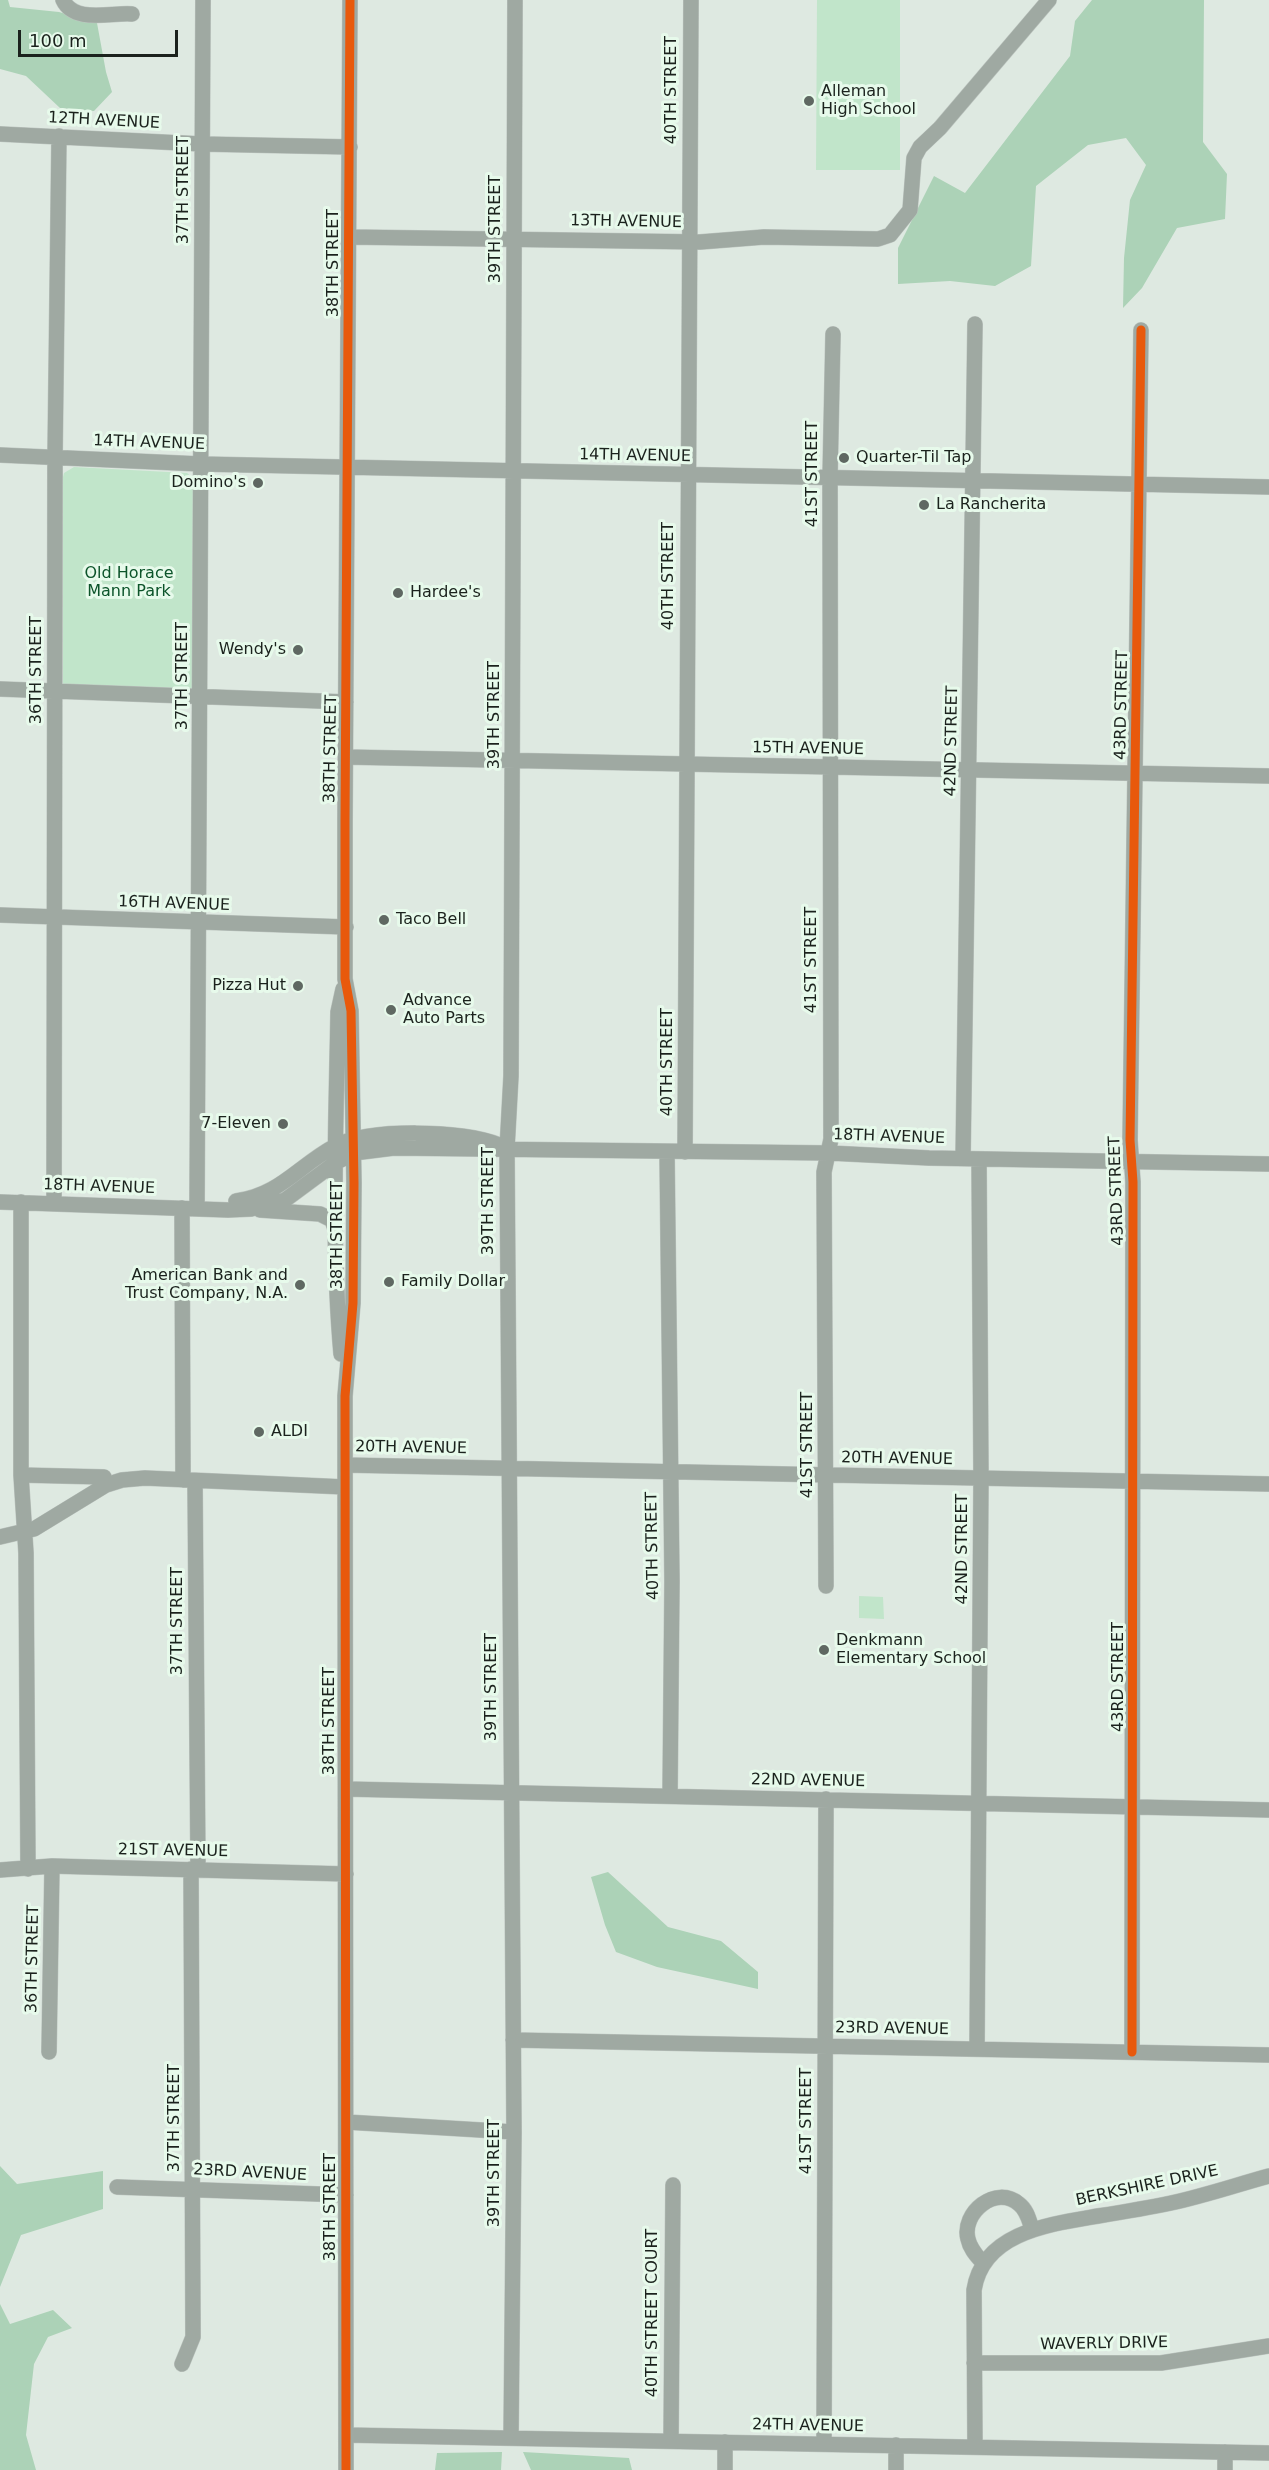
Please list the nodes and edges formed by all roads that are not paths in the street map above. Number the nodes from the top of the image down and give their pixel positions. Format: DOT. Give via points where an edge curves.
graph roads {
  1 [pos="63,0"];
  2 [pos="203,0"];
  3 [pos="350,0"];
  4 [pos="514,0"];
  5 [pos="691,0"];
  6 [pos="1048,0"];
  7 [pos="132,14"];
  8 [pos="0,134"];
  9 [pos="59,136"];
  10 [pos="202,144"];
  11 [pos="350,147"];
  12 [pos="349,237"];
  13 [pos="514,239"];
  14 [pos="689,241"];
  15 [pos="975,324"];
  16 [pos="1140,330"];
  17 [pos="833,334"];
  18 [pos="0,455"];
  19 [pos="56,457"];
  20 [pos="201,464"];
  21 [pos="348,466"];
  22 [pos="514,470"];
  23 [pos="688,475"];
  24 [pos="830,477"];
  25 [pos="974,482"];
  26 [pos="1140,484"];
  27 [pos="1269,487"];
  28 [pos="0,689"];
  29 [pos="56,692"];
  30 [pos="201,697"];
  31 [pos="346,702"];
  32 [pos="346,757"];
  33 [pos="512,762"];
  34 [pos="686,765"];
  35 [pos="831,768"];
  36 [pos="969,769"];
  37 [pos="1136,774"];
  38 [pos="1269,776"];
  39 [pos="0,915"];
  40 [pos="54,917"];
  41 [pos="198,923"];
  42 [pos="346,927"];
  43 [pos="345,978"];
  44 [pos="336,1146"];
  45 [pos="353,1146"];
  46 [pos="507,1149"];
  47 [pos="667,1152"];
  48 [pos="685,1152"];
  49 [pos="829,1153"];
  50 [pos="971,1158"];
  51 [pos="1132,1161"];
  52 [pos="335,1163"];
  53 [pos="1269,1164"];
  54 [pos="0,1202"];
  55 [pos="21,1202"];
  56 [pos="54,1204"];
  57 [pos="190,1208"];
  58 [pos="251,1209"];
  59 [pos="335,1229"];
  60 [pos="345,1396"];
  61 [pos="345,1465"];
  62 [pos="508,1468"];
  63 [pos="670,1473"];
  64 [pos="21,1475"];
  65 [pos="827,1475"];
  66 [pos="104,1477"];
  67 [pos="981,1478"];
  68 [pos="189,1480"];
  69 [pos="1134,1482"];
  70 [pos="1269,1484"];
  71 [pos="345,1487"];
  72 [pos="26,1532"];
  73 [pos="0,1537"];
  74 [pos="826,1586"];
  75 [pos="346,1789"];
  76 [pos="511,1793"];
  77 [pos="670,1796"];
  78 [pos="826,1799"];
  79 [pos="979,1803"];
  80 [pos="1133,1807"];
  81 [pos="1269,1810"];
  82 [pos="52,1866"];
  83 [pos="28,1869"];
  84 [pos="194,1869"];
  85 [pos="0,1870"];
  86 [pos="346,1875"];
  87 [pos="513,2040"];
  88 [pos="825,2045"];
  89 [pos="977,2048"];
  90 [pos="49,2052"];
  91 [pos="1132,2052"];
  92 [pos="1269,2055"];
  93 [pos="346,2122"];
  94 [pos="514,2132"];
  95 [pos="1269,2176"];
  96 [pos="673,2184"];
  97 [pos="117,2187"];
  98 [pos="193,2188"];
  99 [pos="346,2195"];
  100 [pos="1032,2229"];
  101 [pos="983,2263"];
  102 [pos="1269,2346"];
  103 [pos="974,2363"];
  104 [pos="182,2364"];
  105 [pos="346,2435"];
  106 [pos="511,2438"];
  107 [pos="671,2441"];
  108 [pos="725,2442"];
  109 [pos="824,2444"];
  110 [pos="896,2445"];
  111 [pos="975,2447"];
  112 [pos="1226,2452"];
  113 [pos="1269,2453"];
  114 [pos="346,2470"];
  115 [pos="725,2470"];
  116 [pos="896,2470"];
  117 [pos="1226,2470"];
  1 -- 7 [label="street" via="70,10 84,15"];
  2 -- 10 [label="street, 37TH STREET"];
  3 -- 11 [label="street, 38TH STREET"];
  4 -- 13 [label="street, 39TH STREET"];
  5 -- 14 [label="street, 40TH STREET"];
  6 -- 14 [label="street, 13TH AVENUE" via="917,151 910,210 890,235 869,240 764,237"];
  8 -- 9 [label="street, 12TH AVENUE"];
  9 -- 10 [label="street, 12TH AVENUE"];
  9 -- 19 [label="street, 36TH STREET"];
  10 -- 11 [label="street, 12TH AVENUE"];
  10 -- 20 [label="street, 37TH STREET"];
  11 -- 12 [label="street, 38TH STREET"];
  12 -- 13 [label="street, 13TH AVENUE"];
  12 -- 21 [label="street, 38TH STREET"];
  13 -- 14 [label="street, 13TH AVENUE"];
  13 -- 22 [label="street, 39TH STREET"];
  14 -- 23 [label="street, 40TH STREET"];
  15 -- 25 [label="street, 42ND STREET"];
  16 -- 26 [label="street, 43RD STREET"];
  17 -- 24 [label="street, 41ST STREET"];
  18 -- 19 [label="street, 14TH AVENUE"];
  19 -- 20 [label="street, 14TH AVENUE"];
  19 -- 29 [label="street, 36TH STREET"];
  20 -- 21 [label="street, 14TH AVENUE"];
  20 -- 30 [label="street, 37TH STREET"];
  21 -- 22 [label="street, 14TH AVENUE"];
  21 -- 31 [label="street, 38TH STREET"];
  22 -- 23 [label="street, 14TH AVENUE"];
  22 -- 33 [label="street, 39TH STREET"];
  23 -- 24 [label="street, 14TH AVENUE"];
  23 -- 34 [label="street, 40TH STREET"];
  24 -- 25 [label="street, 14TH AVENUE"];
  24 -- 35 [label="street, 41ST STREET"];
  25 -- 26 [label="street, 14TH AVENUE"];
  25 -- 36 [label="street, 42ND STREET"];
  26 -- 27 [label="street, 14TH AVENUE"];
  26 -- 37 [label="street, 43RD STREET"];
  28 -- 29 [label="street"];
  29 -- 30 [label="street"];
  29 -- 40 [label="street, 36TH STREET"];
  30 -- 31 [label="street"];
  30 -- 41 [label="street, 37TH STREET"];
  31 -- 32 [label="street, 38TH STREET"];
  32 -- 33 [label="street, 15TH AVENUE"];
  32 -- 42 [label="street, 38TH STREET"];
  33 -- 34 [label="street, 15TH AVENUE"];
  33 -- 46 [label="street, 39TH STREET" via="511,1076"];
  34 -- 35 [label="street, 15TH AVENUE"];
  34 -- 48 [label="street, 40TH STREET"];
  35 -- 36 [label="street, 15TH AVENUE"];
  35 -- 49 [label="street, 41ST STREET"];
  36 -- 37 [label="street, 15TH AVENUE"];
  36 -- 50 [label="street, 42ND STREET"];
  37 -- 38 [label="street, 15TH AVENUE"];
  37 -- 51 [label="street, 43RD STREET"];
  39 -- 40 [label="street, 16TH AVENUE"];
  40 -- 41 [label="street, 16TH AVENUE"];
  40 -- 56 [label="street, 36TH STREET"];
  41 -- 42 [label="street, 16TH AVENUE"];
  41 -- 57 [label="street, 37TH STREET"];
  42 -- 43 [label="street, 38TH STREET"];
  43 -- 44 [label="street, 38TH STREET" via="339,1012"];
  43 -- 45 [label="street, 38TH STREET" via="351,1011"];
  44 -- 45 [label="street, 18TH AVENUE"];
  44 -- 52 [label="street, 38TH STREET"];
  44 -- 57 [label="street, 18TH AVENUE" via="271,1191 246,1200"];
  45 -- 46 [label="street, 18TH AVENUE" via="378,1134 449,1135 486,1140"];
  45 -- 52 [label="street, 18TH AVENUE"];
  45 -- 60 [label="street, 38TH STREET" via="353,1304"];
  46 -- 47 [label="street, 18TH AVENUE"];
  46 -- 62 [label="street, 39TH STREET"];
  47 -- 48 [label="street, 18TH AVENUE"];
  47 -- 63 [label="street, 40TH STREET"];
  48 -- 49 [label="street, 18TH AVENUE"];
  49 -- 50 [label="street, 18TH AVENUE"];
  49 -- 65 [label="street, 41ST STREET" via="824,1172"];
  50 -- 51 [label="street, 18TH AVENUE"];
  50 -- 67 [label="street, 42ND STREET"];
  51 -- 53 [label="street, 18TH AVENUE"];
  51 -- 69 [label="street, 43RD STREET"];
  52 -- 58 [label="street, 18TH AVENUE" via="285,1200"];
  52 -- 59 [label="street, 38TH STREET"];
  54 -- 55 [label="street, 18TH AVENUE"];
  55 -- 56 [label="street, 18TH AVENUE"];
  55 -- 64 [label="street"];
  56 -- 57 [label="street, 18TH AVENUE"];
  57 -- 58 [label="street, 18TH AVENUE"];
  57 -- 68 [label="street, 37TH STREET"];
  58 -- 59 [label="street" via="320,1214 332,1221"];
  59 -- 60 [label="street, 38TH STREET" via="335,1286"];
  60 -- 61 [label="street, 38TH STREET"];
  61 -- 62 [label="street, 20TH AVENUE"];
  61 -- 71 [label="street, 38TH STREET"];
  62 -- 63 [label="street, 20TH AVENUE"];
  62 -- 76 [label="street, 39TH STREET"];
  63 -- 65 [label="street, 20TH AVENUE"];
  63 -- 77 [label="street, 40TH STREET"];
  64 -- 66 [label="street"];
  64 -- 72 [label="street"];
  65 -- 67 [label="street, 20TH AVENUE"];
  65 -- 74 [label="street, 41ST STREET"];
  67 -- 69 [label="street, 20TH AVENUE"];
  67 -- 79 [label="street, 42ND STREET"];
  68 -- 71 [label="street"];
  68 -- 72 [label="street" via="145,1478 114,1482"];
  68 -- 84 [label="street, 37TH STREET"];
  69 -- 70 [label="street, 20TH AVENUE"];
  69 -- 80 [label="street, 43RD STREET"];
  71 -- 75 [label="street, 38TH STREET"];
  72 -- 73 [label="street"];
  72 -- 83 [label="street"];
  75 -- 76 [label="street, 22ND AVENUE"];
  75 -- 86 [label="street, 38TH STREET"];
  76 -- 77 [label="street, 22ND AVENUE"];
  76 -- 87 [label="street, 39TH STREET"];
  77 -- 78 [label="street, 22ND AVENUE"];
  78 -- 79 [label="street, 22ND AVENUE"];
  78 -- 88 [label="street, 41ST STREET"];
  79 -- 80 [label="street, 22ND AVENUE"];
  79 -- 89 [label="street, 42ND STREET"];
  80 -- 81 [label="street, 22ND AVENUE"];
  80 -- 91 [label="street, 43RD STREET"];
  82 -- 83 [label="street, 21ST AVENUE"];
  82 -- 84 [label="street, 21ST AVENUE"];
  82 -- 90 [label="street, 36TH STREET"];
  83 -- 85 [label="street, 21ST AVENUE"];
  84 -- 86 [label="street, 21ST AVENUE"];
  84 -- 98 [label="street, 37TH STREET"];
  86 -- 93 [label="street, 38TH STREET"];
  87 -- 88 [label="street, 23RD AVENUE"];
  87 -- 94 [label="street, 39TH STREET"];
  88 -- 89 [label="street, 23RD AVENUE"];
  88 -- 109 [label="street, 41ST STREET"];
  89 -- 91 [label="street, 23RD AVENUE"];
  91 -- 92 [label="street, 23RD AVENUE"];
  93 -- 94 [label="street"];
  93 -- 99 [label="street, 38TH STREET"];
  94 -- 106 [label="street, 39TH STREET"];
  95 -- 100 [label="street, BERKSHIRE DRIVE" via="1173,2202"];
  96 -- 107 [label="street, 40TH STREET COURT"];
  97 -- 98 [label="street, 23RD AVENUE"];
  98 -- 99 [label="street, 23RD AVENUE"];
  98 -- 104 [label="street, 37TH STREET" via="193,2337"];
  99 -- 105 [label="street, 38TH STREET"];
  100 -- 101 [label="street, BERKSHIRE DRIVE"];
  100 -- 101 [label="street" via="1026,2211 1015,2201 1000,2198 983,2203 969,2218 966,2232 971,2249"];
  101 -- 103 [label="street" via="974,2290"];
  102 -- 103 [label="street, WAVERLY DRIVE" via="1161,2362"];
  103 -- 111 [label="street"];
  105 -- 106 [label="street, 24TH AVENUE"];
  105 -- 114 [label="street, 38TH STREET"];
  106 -- 107 [label="street, 24TH AVENUE"];
  107 -- 108 [label="street, 24TH AVENUE"];
  108 -- 109 [label="street, 24TH AVENUE"];
  108 -- 115 [label="street"];
  109 -- 110 [label="street, 24TH AVENUE"];
  110 -- 111 [label="street, 24TH AVENUE"];
  110 -- 116 [label="street"];
  111 -- 112 [label="street, 24TH AVENUE"];
  112 -- 113 [label="street, 24TH AVENUE"];
  112 -- 117 [label="street"];
}
